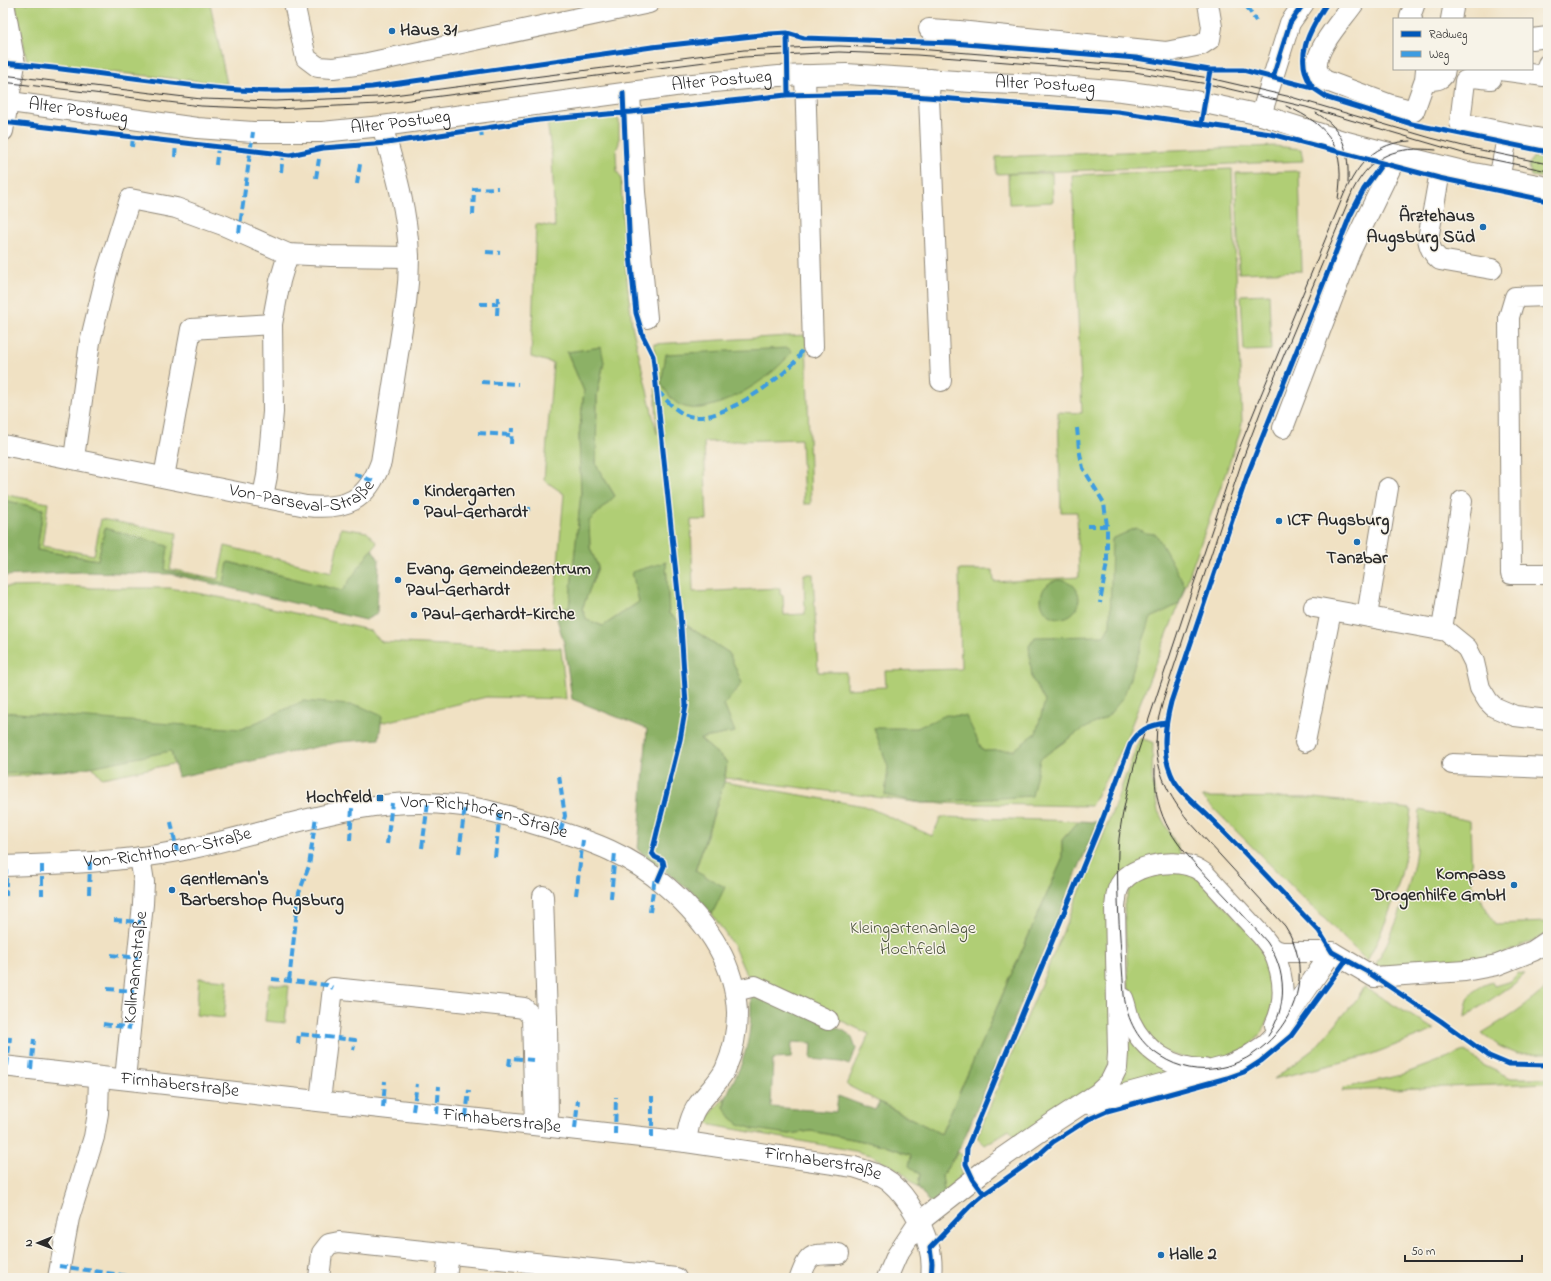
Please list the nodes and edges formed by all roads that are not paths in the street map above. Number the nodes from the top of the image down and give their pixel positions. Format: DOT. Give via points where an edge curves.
graph roads {
  1 [pos="4,3"];
  2 [pos="294,3"];
  3 [pos="649,3"];
  4 [pos="1208,3"];
  5 [pos="1304,3"];
  6 [pos="1354,3"];
  7 [pos="1416,3"];
  8 [pos="1454,3"];
  9 [pos="1411,18"];
  10 [pos="1452,18"];
  11 [pos="929,29"];
  12 [pos="1548,37"];
  13 [pos="1533,39"];
  14 [pos="1548,64"];
  15 [pos="1445,70"];
  16 [pos="1493,70"];
  17 [pos="1500,70"];
  18 [pos="1425,74"];
  19 [pos="805,75"];
  20 [pos="930,79"];
  21 [pos="630,92"];
  22 [pos="6,102"];
  23 [pos="1261,115"];
  24 [pos="382,126"];
  25 [pos="3,131"];
  26 [pos="1508,133"];
  27 [pos="1548,140"];
  28 [pos="1397,155"];
  29 [pos="1441,166"];
  30 [pos="1499,179"];
  31 [pos="1548,187"];
  32 [pos="288,254"];
  33 [pos="409,257"];
  34 [pos="1492,269"];
  35 [pos="1548,296"];
  36 [pos="646,318"];
  37 [pos="272,324"];
  38 [pos="813,347"];
  39 [pos="941,381"];
  40 [pos="1283,428"];
  41 [pos="3,445"];
  42 [pos="74,458"];
  43 [pos="164,477"];
  44 [pos="1388,488"];
  45 [pos="263,496"];
  46 [pos="1462,501"];
  47 [pos="1548,574"];
  48 [pos="1370,617"];
  49 [pos="1442,629"];
  50 [pos="1548,720"];
  51 [pos="1305,742"];
  52 [pos="1452,764"];
  53 [pos="1548,768"];
  54 [pos="140,856"];
  55 [pos="3,866"];
  56 [pos="542,896"];
  57 [pos="1548,941"];
  58 [pos="1272,949"];
  59 [pos="1332,952"];
  60 [pos="1117,983"];
  61 [pos="735,991"];
  62 [pos="828,1020"];
  63 [pos="1237,1062"];
  64 [pos="3,1066"];
  65 [pos="1216,1069"];
  66 [pos="99,1077"];
  67 [pos="125,1079"];
  68 [pos="320,1101"];
  69 [pos="1074,1108"];
  70 [pos="541,1126"];
  71 [pos="686,1142"];
  72 [pos="919,1222"];
  73 [pos="449,1254"];
  74 [pos="839,1254"];
  75 [pos="886,1276"];
  76 [pos="58,1278"];
  77 [pos="319,1278"];
  78 [pos="446,1278"];
  79 [pos="676,1278"];
  80 [pos="800,1278"];
  81 [pos="931,1278"];
  1 -- 22 [label="street" via="15,64"];
  2 -- 3 [label="street" via="306,58 318,67 333,68"];
  4 -- 11 [label="street" via="1212,27 1210,39 1201,45 1166,52"];
  5 -- 23 [label="street" via="1290,23"];
  6 -- 18 [label="street" via="1324,44 1318,57 1317,70 1324,80 1414,111"];
  7 -- 9 [label="street"];
  8 -- 10 [label="street"];
  12 -- 13 [label="street"];
  14 -- 17 [label="street" via="1544,76"];
  15 -- 18 [label="street" via="1441,79 1436,80"];
  16 -- 26 [label="street" via="1491,79 1472,77 1465,81 1460,123"];
  19 -- 20 [label="street, Alter Postweg" via="846,74"];
  19 -- 21 [label="street, Alter Postweg" via="715,81"];
  19 -- 38 [label="street"];
  20 -- 23 [label="street, Alter Postweg" via="1122,91 1195,101"];
  20 -- 39 [label="street"];
  21 -- 24 [label="street, Alter Postweg"];
  21 -- 36 [label="street" via="635,192"];
  22 -- 24 [label="street, Alter Postweg" via="197,128 253,132 322,132"];
  22 -- 25 [label="street, Alter Postweg"];
  23 -- 28 [label="street, Alter Postweg"];
  24 -- 33 [label="street, Von-Parseval-Straße" via="399,188 408,233"];
  26 -- 27 [label="street"];
  26 -- 30 [label="street"];
  28 -- 29 [label="street, Alter Postweg"];
  28 -- 40 [label="street" via="1350,252"];
  29 -- 30 [label="street, Alter Postweg"];
  29 -- 34 [label="street" via="1428,239 1430,248 1440,260"];
  30 -- 31 [label="street, Alter Postweg"];
  32 -- 33 [label="street"];
  32 -- 37 [label="street"];
  32 -- 42 [label="street" via="223,225 176,208 130,199 107,272 90,342"];
  33 -- 45 [label="street, Von-Parseval-Straße" via="406,303 384,446 376,475 368,488 358,497 346,504 332,507 306,506"];
  35 -- 47 [label="street" via="1515,297 1509,324 1511,574"];
  37 -- 43 [label="street" via="191,329"];
  37 -- 45 [label="street" via="273,412 268,476"];
  41 -- 42 [label="street, Von-Parseval-Straße"];
  42 -- 43 [label="street, Von-Parseval-Straße"];
  43 -- 45 [label="street, Von-Parseval-Straße"];
  44 -- 48 [label="street"];
  46 -- 49 [label="street"];
  48 -- 49 [label="street"];
  48 -- 51 [label="street" via="1322,609"];
  49 -- 50 [label="street" via="1467,648 1474,662 1480,688 1494,707 1515,716"];
  52 -- 53 [label="street"];
  54 -- 55 [label="street, Von-Richthofen-Straße" via="65,864"];
  54 -- 61 [label="street, Von-Richthofen-Straße" via="215,843 316,816 374,805 452,804 500,813 597,845 649,872 689,908 714,939"];
  54 -- 67 [label="street, Kollmannstraße" via="144,882 143,904"];
  56 -- 70 [label="street" via="547,1018"];
  57 -- 59 [label="street" via="1533,951 1497,965 1440,974 1374,977"];
  58 -- 59 [label="street" via="1282,952"];
  58 -- 60 [label="street" via="1204,873 1192,866 1165,863 1152,865 1126,877 1118,888 1114,907"];
  58 -- 63 [label="street" via="1282,981 1279,1015 1272,1031 1262,1043 1247,1057"];
  59 -- 63 [label="street" via="1276,1034 1257,1051"];
  60 -- 65 [label="street" via="1134,1029 1154,1053 1182,1066"];
  60 -- 69 [label="street" via="1117,1068 1110,1082 1097,1094"];
  61 -- 62 [label="street" via="755,986"];
  61 -- 71 [label="street, Von-Richthofen-Straße" via="737,1014 731,1054 724,1070 697,1106 690,1122"];
  63 -- 65 [label="street"];
  64 -- 66 [label="street, Firnhaberstraße"];
  65 -- 69 [label="street"];
  66 -- 67 [label="street, Firnhaberstraße"];
  66 -- 76 [label="street" via="94,1137 69,1218"];
  67 -- 68 [label="street, Firnhaberstraße"];
  68 -- 70 [label="street, Firnhaberstraße"];
  68 -- 70 [label="street" via="333,988 516,1007 524,1008 532,1017"];
  69 -- 72 [label="street" via="973,1179"];
  70 -- 71 [label="street, Firnhaberstraße"];
  71 -- 72 [label="street, Firnhaberstraße" via="854,1167 875,1173 890,1182 905,1197"];
  72 -- 75 [label="street"];
  72 -- 81 [label="street, Firnhaberstraße" via="930,1248"];
  73 -- 77 [label="street" via="339,1242 329,1244 322,1253"];
  73 -- 78 [label="street"];
  73 -- 79 [label="street"];
  74 -- 80 [label="street" via="814,1255 806,1262"];
}
